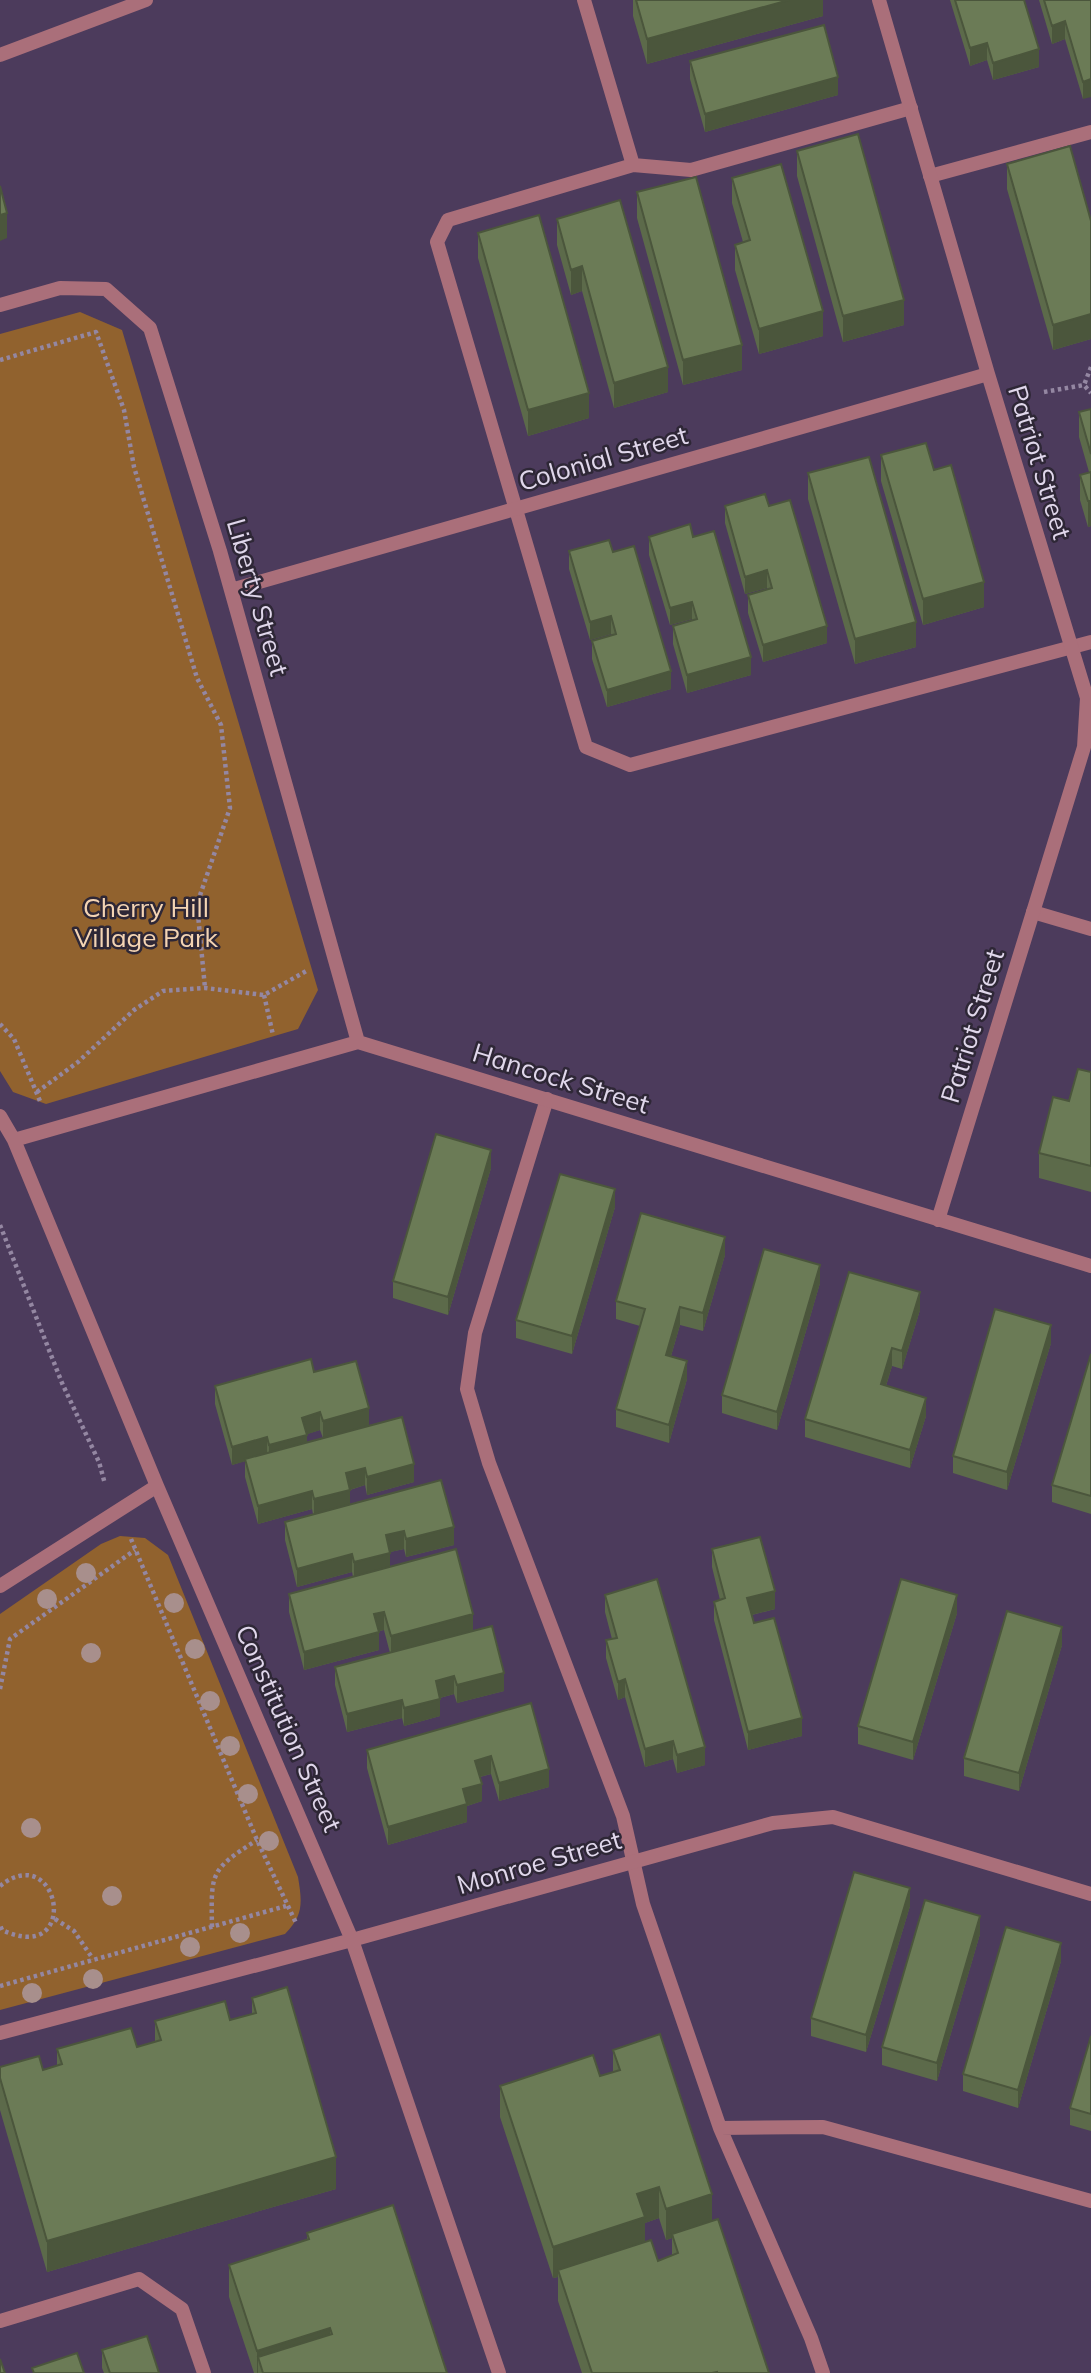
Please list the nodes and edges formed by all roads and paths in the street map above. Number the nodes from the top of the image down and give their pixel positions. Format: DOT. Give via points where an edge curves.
graph roads {
  1 [pos="146,0"];
  2 [pos="584,0"];
  3 [pos="879,0"];
  4 [pos="0,55"];
  5 [pos="911,108"];
  6 [pos="1091,132"];
  7 [pos="633,165"];
  8 [pos="930,176"];
  9 [pos="0,305"];
  10 [pos="0,360"];
  11 [pos="1091,367"];
  12 [pos="988,374"];
  13 [pos="1084,385"];
  14 [pos="1044,392"];
  15 [pos="1091,393"];
  16 [pos="514,509"];
  17 [pos="231,590"];
  18 [pos="1091,642"];
  19 [pos="1071,647"];
  20 [pos="1033,912"];
  21 [pos="1091,929"];
  22 [pos="334,956"];
  23 [pos="205,988"];
  24 [pos="264,995"];
  25 [pos="0,1024"];
  26 [pos="358,1042"];
  27 [pos="279,1062"];
  28 [pos="37,1092"];
  29 [pos="547,1099"];
  30 [pos="0,1116"];
  31 [pos="58,1127"];
  32 [pos="14,1140"];
  33 [pos="939,1220"];
  34 [pos="0,1225"];
  35 [pos="1091,1266"];
  36 [pos="105,1485"];
  37 [pos="156,1486"];
  38 [pos="131,1539"];
  39 [pos="135,1549"];
  40 [pos="0,1586"];
  41 [pos="0,1689"];
  42 [pos="257,1840"];
  43 [pos="633,1862"];
  44 [pos="0,1886"];
  45 [pos="1091,1894"];
  46 [pos="286,1906"];
  47 [pos="55,1919"];
  48 [pos="296,1923"];
  49 [pos="0,1925"];
  50 [pos="212,1927"];
  51 [pos="352,1940"];
  52 [pos="93,1959"];
  53 [pos="0,1986"];
  54 [pos="0,2033"];
  55 [pos="720,2128"];
  56 [pos="1091,2201"];
  57 [pos="0,2322"];
  58 [pos="204,2373"];
  59 [pos="499,2373"];
  60 [pos="823,2373"];
  1 -- 4 [label="street"];
  2 -- 7 [label="street"];
  3 -- 5 [label="street, Patriot Street"];
  5 -- 7 [label="street" via="691,170"];
  5 -- 8 [label="street, Patriot Street"];
  6 -- 8 [label="street"];
  7 -- 16 [label="street" via="448,220 437,242"];
  8 -- 12 [label="street, Patriot Street"];
  9 -- 17 [label="street, Liberty Street" via="60,289 106,289 150,328"];
  10 -- 23 [label="path" via="96,332 124,410 134,467 197,678 221,725 230,808 197,904"];
  11 -- 13 [label="path"];
  12 -- 16 [label="street, Colonial Street"];
  12 -- 19 [label="street, Patriot Street"];
  13 -- 14 [label="path"];
  13 -- 15 [label="path"];
  16 -- 17 [label="street, Colonial Street"];
  16 -- 19 [label="street" via="586,747 630,765"];
  17 -- 22 [label="street, Liberty Street"];
  18 -- 19 [label="street"];
  19 -- 20 [label="street, Patriot Street" via="1087,698 1084,747"];
  20 -- 21 [label="street"];
  20 -- 33 [label="street, Patriot Street"];
  22 -- 24 [label="path"];
  22 -- 26 [label="street, Liberty Street"];
  23 -- 24 [label="path"];
  23 -- 28 [label="path" via="163,991"];
  24 -- 27 [label="path"];
  25 -- 28 [label="path" via="14,1039"];
  26 -- 27 [label="street"];
  26 -- 29 [label="street, Hancock Street"];
  27 -- 31 [label="street"];
  28 -- 31 [label="path"];
  29 -- 33 [label="street, Hancock Street"];
  29 -- 43 [label="street" via="475,1332 467,1389 489,1463 623,1816"];
  30 -- 32 [label="street, Constitution Street"];
  31 -- 32 [label="street"];
  32 -- 37 [label="street, Constitution Street"];
  33 -- 35 [label="street, Hancock Street"];
  34 -- 36 [label="path"];
  37 -- 40 [label="street"];
  37 -- 51 [label="street, Constitution Street"];
  38 -- 39 [label="path"];
  39 -- 41 [label="path" via="10,1639"];
  39 -- 42 [label="path"];
  42 -- 46 [label="path"];
  42 -- 50 [label="path" via="223,1861 212,1886"];
  43 -- 45 [label="street, Monroe Street" via="773,1823 833,1817"];
  43 -- 51 [label="street, Monroe Street"];
  43 -- 55 [label="street" via="643,1904"];
  44 -- 47 [label="path" via="33,1876 48,1885 56,1904"];
  46 -- 48 [label="path"];
  46 -- 50 [label="path"];
  47 -- 49 [label="path" via="29,1938 15,1936"];
  47 -- 52 [label="path" via="74,1931"];
  50 -- 52 [label="path"];
  51 -- 54 [label="street, Monroe Street"];
  51 -- 59 [label="street, Constitution Street"];
  52 -- 53 [label="path"];
  55 -- 56 [label="street" via="823,2127"];
  55 -- 60 [label="street"];
  57 -- 58 [label="street" via="139,2279 182,2309"];
}
